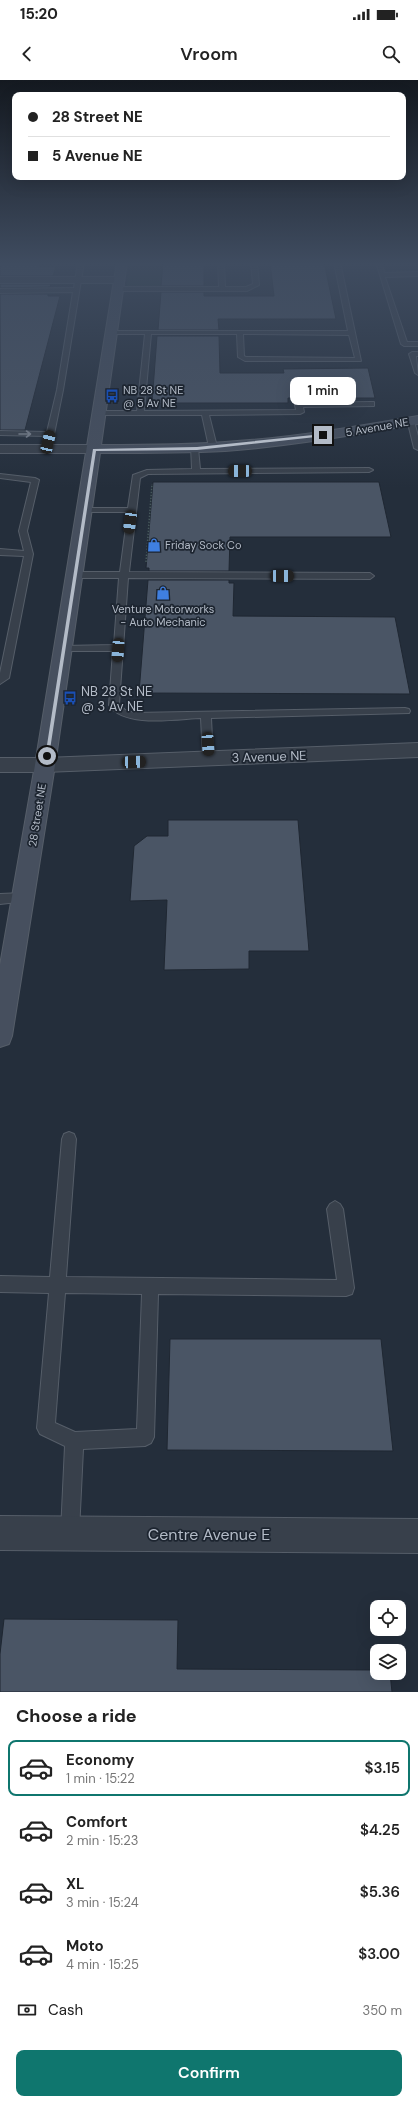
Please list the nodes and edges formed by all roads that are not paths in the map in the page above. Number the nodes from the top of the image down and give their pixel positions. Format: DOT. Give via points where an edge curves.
graph roads {
  1 [pos="68,337"];
  2 [pos="111,337"];
  3 [pos="147,337"];
  4 [pos="240,337"];
  5 [pos="353,337"];
  6 [pos="402,337"];
  7 [pos="418,344"];
  8 [pos="418,354"];
  9 [pos="418,373"];
  10 [pos="371,404"];
  11 [pos="205,412"];
  12 [pos="100,413"];
  13 [pos="140,413"];
  14 [pos="414,420"];
  15 [pos="0,434"];
  16 [pos="50,434"];
  17 [pos="417,439"];
  18 [pos="212,447"];
  19 [pos="194,448"];
  20 [pos="418,448"];
  21 [pos="0,449"];
  22 [pos="47,449"];
  23 [pos="94,450"];
  24 [pos="369,470"];
  25 [pos="196,471"];
  26 [pos="0,476"];
  27 [pos="85,510"];
  28 [pos="132,510"];
  29 [pos="0,552"];
  30 [pos="29,554"];
  31 [pos="75,575"];
  32 [pos="124,575"];
  33 [pos="370,576"];
  34 [pos="118,648"];
  35 [pos="63,649"];
  36 [pos="0,681"];
  37 [pos="405,711"];
  38 [pos="206,715"];
  39 [pos="418,750"];
  40 [pos="208,759"];
  41 [pos="0,765"];
  42 [pos="45,765"];
  43 [pos="23,898"];
  44 [pos="0,899"];
  45 [pos="0,1036"];
  46 [pos="69,1139"];
  47 [pos="335,1209"];
  48 [pos="0,1284"];
  49 [pos="57,1285"];
  50 [pos="150,1286"];
  51 [pos="74,1441"];
  52 [pos="0,1532"];
  53 [pos="70,1533"];
  54 [pos="418,1536"];
  1 -- 16 [label="lane"];
  2 -- 12 [label="street, 28 Street NE"];
  3 -- 13 [label="lane"];
  4 -- 5 [label="lane" via="241,357 244,359 359,360"];
  6 -- 7 [label="lane" via="404,344"];
  8 -- 9 [label="lane" via="412,354"];
  10 -- 11 [label="lane" via="299,405 300,412"];
  11 -- 13 [label="lane"];
  11 -- 18 [label="lane"];
  12 -- 13 [label="lane"];
  12 -- 23 [label="street, 28 Street NE"];
  14 -- 17 [label="lane"];
  14 -- 18 [label="street, 5 Avenue NE" via="337,434"];
  15 -- 16 [label="lane, one-way"];
  16 -- 22 [label="lane"];
  17 -- 20 [label="lane"];
  18 -- 19 [label="street, 5 Avenue NE"];
  19 -- 23 [label="street, 5 Avenue NE"];
  19 -- 25 [label="lane"];
  21 -- 22 [label="street, 5 Avenue NE"];
  22 -- 23 [label="street, 5 Avenue NE"];
  23 -- 27 [label="street, 28 Street NE"];
  24 -- 25 [label="lane"];
  25 -- 28 [label="lane" via="158,471 136,476"];
  26 -- 30 [label="lane" via="35,480 23,531"];
  27 -- 28 [label="lane"];
  27 -- 31 [label="street, 28 Street NE"];
  28 -- 32 [label="lane"];
  29 -- 30 [label="lane"];
  30 -- 36 [label="lane" via="4,678"];
  31 -- 32 [label="lane"];
  31 -- 35 [label="street, 28 Street NE"];
  32 -- 33 [label="lane"];
  32 -- 34 [label="lane"];
  34 -- 35 [label="lane"];
  34 -- 38 [label="lane" via="114,705 121,712 133,716"];
  35 -- 42 [label="street, 28 Street NE"];
  37 -- 38 [label="lane"];
  38 -- 40 [label="lane"];
  39 -- 40 [label="street, 3 Avenue NE"];
  40 -- 42 [label="street, 3 Avenue NE"];
  41 -- 42 [label="street, 3 Avenue NE"];
  42 -- 43 [label="street, 28 Street NE"];
  43 -- 44 [label="lane"];
  43 -- 45 [label="street, 28 Street NE"];
  46 -- 49 [label="lane"];
  47 -- 50 [label="lane" via="346,1288"];
  48 -- 49 [label="lane"];
  49 -- 50 [label="lane"];
  49 -- 51 [label="lane" via="46,1428"];
  50 -- 51 [label="lane" via="145,1437"];
  51 -- 53 [label="lane"];
  52 -- 53 [label="street, Centre Avenue E"];
  53 -- 54 [label="street, Centre Avenue E"];
}
